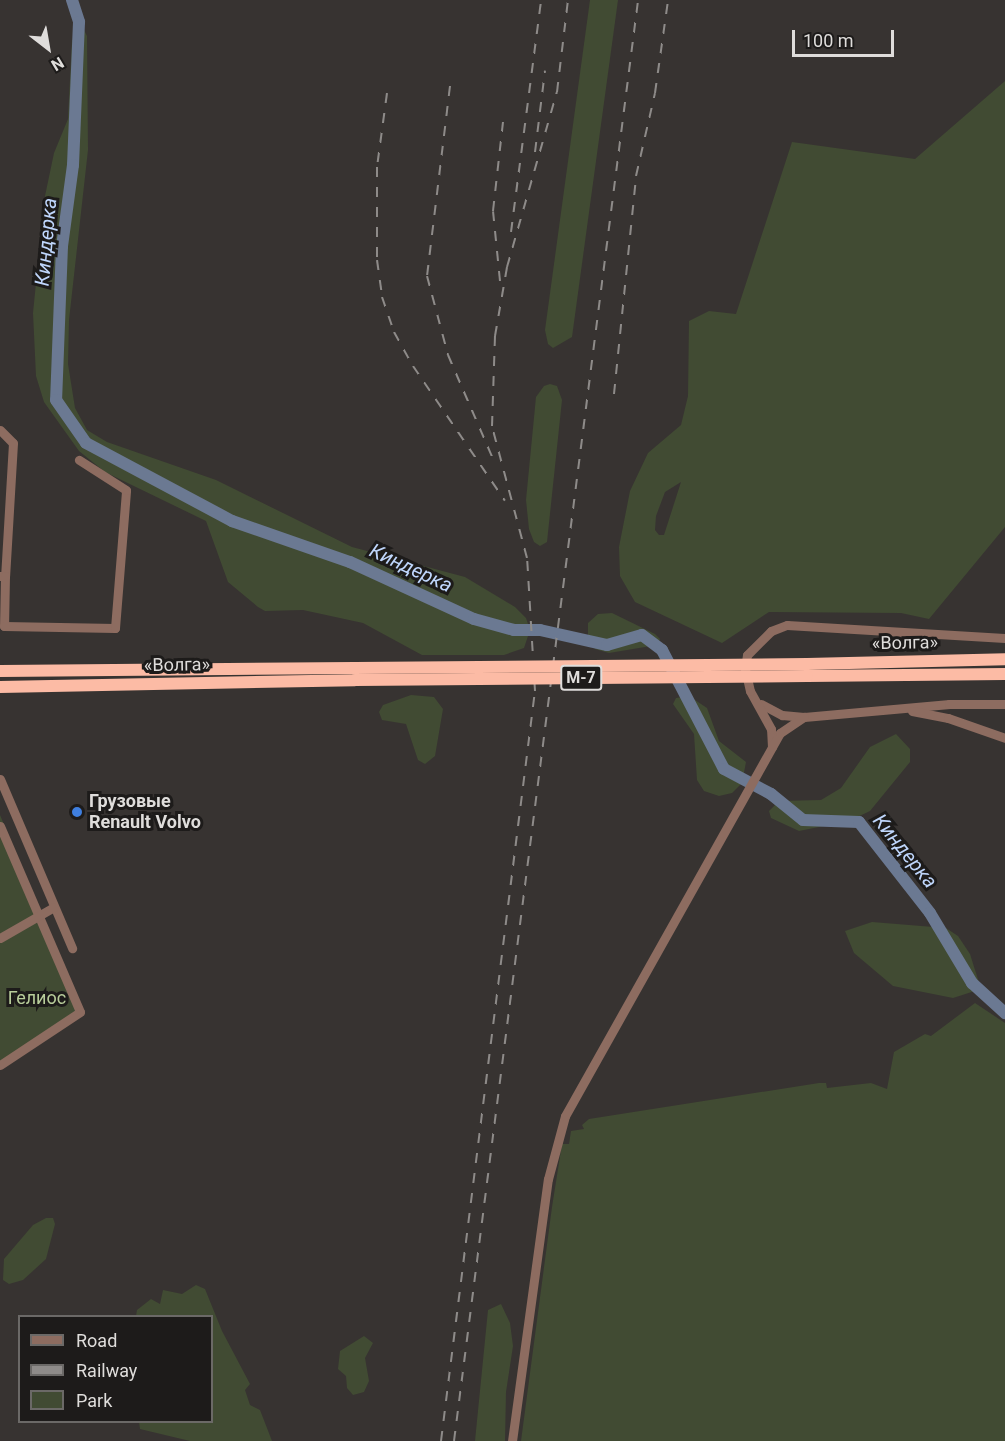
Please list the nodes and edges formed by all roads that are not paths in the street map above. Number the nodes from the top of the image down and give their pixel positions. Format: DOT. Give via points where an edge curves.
graph roads {
  1 [pos="0,430"];
  2 [pos="79,460"];
  3 [pos="3,576"];
  4 [pos="1005,638"];
  5 [pos="1005,659"];
  6 [pos="807,670"];
  7 [pos="0,671"];
  8 [pos="355,674"];
  9 [pos="1005,674"];
  10 [pos="0,687"];
  11 [pos="757,701"];
  12 [pos="1005,704"];
  13 [pos="904,710"];
  14 [pos="804,717"];
  15 [pos="1005,738"];
  16 [pos="772,747"];
  17 [pos="0,779"];
  18 [pos="0,826"];
  19 [pos="54,907"];
  20 [pos="39,916"];
  21 [pos="0,938"];
  22 [pos="72,948"];
  23 [pos="0,1065"];
  24 [pos="512,1441"];
  1 -- 3 [label="street" via="13,442"];
  2 -- 3 [label="street" via="126,490 115,628 4,626"];
  4 -- 11 [label="street" via="787,626 761,638 747,655 747,682"];
  5 -- 6 [label="highway, «Волга» / М-7"];
  6 -- 8 [label="highway, М-7, bridge"];
  6 -- 9 [label="highway, «Волга» / М-7"];
  7 -- 8 [label="highway, «Волга» / М-7"];
  8 -- 10 [label="highway, «Волга» / М-7"];
  11 -- 14 [label="street" via="782,716"];
  11 -- 16 [label="street" via="771,729"];
  12 -- 13 [label="street" via="949,704"];
  13 -- 14 [label="street"];
  13 -- 15 [label="street" via="948,718"];
  14 -- 16 [label="street" via="783,728"];
  16 -- 24 [label="street" via="565,1116 548,1179"];
  17 -- 19 [label="street"];
  18 -- 20 [label="street"];
  19 -- 20 [label="street"];
  19 -- 22 [label="street"];
  20 -- 21 [label="street"];
  20 -- 23 [label="street" via="80,1012"];
}
